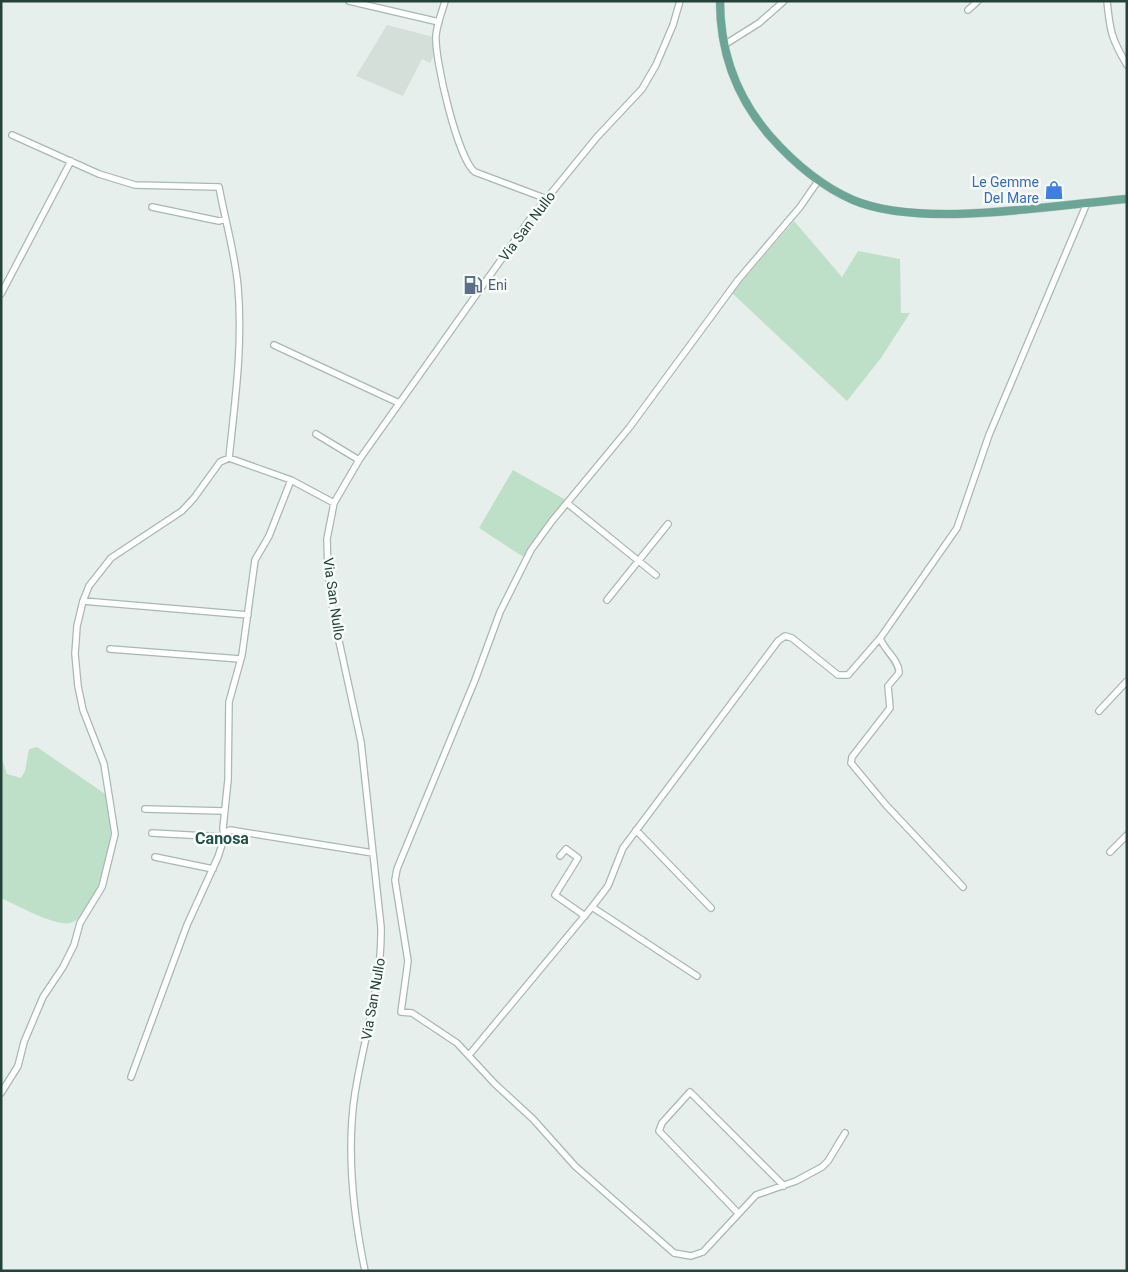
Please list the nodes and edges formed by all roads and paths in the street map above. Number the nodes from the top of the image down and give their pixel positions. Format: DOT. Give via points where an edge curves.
graph roads {
  1 [pos="349,1"];
  2 [pos="445,1"];
  3 [pos="680,1"];
  4 [pos="718,1"];
  5 [pos="784,1"];
  6 [pos="978,1"];
  7 [pos="1107,1"];
  8 [pos="968,10"];
  9 [pos="439,22"];
  10 [pos="724,45"];
  11 [pos="1127,65"];
  12 [pos="12,135"];
  13 [pos="71,161"];
  14 [pos="818,181"];
  15 [pos="547,199"];
  16 [pos="1127,199"];
  17 [pos="1086,203"];
  18 [pos="152,208"];
  19 [pos="225,219"];
  20 [pos="1,294"];
  21 [pos="274,345"];
  22 [pos="399,403"];
  23 [pos="316,434"];
  24 [pos="229,458"];
  25 [pos="359,460"];
  26 [pos="291,480"];
  27 [pos="567,502"];
  28 [pos="334,503"];
  29 [pos="668,524"];
  30 [pos="638,561"];
  31 [pos="656,575"];
  32 [pos="607,600"];
  33 [pos="83,601"];
  34 [pos="248,616"];
  35 [pos="880,638"];
  36 [pos="110,649"];
  37 [pos="240,660"];
  38 [pos="1127,681"];
  39 [pos="1099,710"];
  40 [pos="145,809"];
  41 [pos="224,811"];
  42 [pos="636,830"];
  43 [pos="152,833"];
  44 [pos="1127,836"];
  45 [pos="224,837"];
  46 [pos="1110,852"];
  47 [pos="373,853"];
  48 [pos="560,856"];
  49 [pos="155,857"];
  50 [pos="213,869"];
  51 [pos="963,887"];
  52 [pos="592,907"];
  53 [pos="711,908"];
  54 [pos="585,916"];
  55 [pos="697,976"];
  56 [pos="469,1055"];
  57 [pos="131,1076"];
  58 [pos="1,1093"];
  59 [pos="845,1133"];
  60 [pos="784,1186"];
  61 [pos="738,1213"];
  62 [pos="365,1271"];
  1 -- 9 [label="street"];
  2 -- 9 [label="street"];
  3 -- 15 [label="street, Via San Nullo" via="656,65 642,89 597,137"];
  4 -- 10 [label="main road"];
  5 -- 10 [label="street" via="759,23"];
  6 -- 8 [label="street"];
  7 -- 11 [label="street" via="1108,24"];
  9 -- 15 [label="street" via="436,37 438,57 455,132 468,166 475,172"];
  10 -- 14 [label="main road" via="742,97 757,120 776,143"];
  12 -- 13 [label="street"];
  13 -- 19 [label="street" via="99,174 140,186 220,187"];
  13 -- 20 [label="street"];
  14 -- 17 [label="main road" via="854,200 890,210 937,214"];
  14 -- 27 [label="street" via="707,319 629,428"];
  15 -- 22 [label="street, Via San Nullo"];
  16 -- 17 [label="main road"];
  17 -- 35 [label="street" via="989,435 958,528"];
  18 -- 19 [label="street" via="219,221"];
  19 -- 24 [label="street" via="235,260 241,327"];
  21 -- 22 [label="street"];
  22 -- 25 [label="street, Via San Nullo"];
  23 -- 25 [label="street"];
  24 -- 26 [label="street"];
  24 -- 33 [label="street" via="220,462 182,511 111,558 89,586"];
  25 -- 28 [label="street, Via San Nullo"];
  26 -- 28 [label="street"];
  26 -- 34 [label="street" via="269,536 255,560"];
  27 -- 30 [label="street"];
  27 -- 56 [label="street" via="531,550 509,591 395,880 408,961 401,1012 412,1013 448,1036"];
  28 -- 47 [label="street, Via San Nullo" via="327,539 328,572 334,618 361,742"];
  29 -- 30 [label="street"];
  30 -- 31 [label="street"];
  30 -- 32 [label="street"];
  33 -- 34 [label="street"];
  33 -- 58 [label="street" via="74,654 78,686 83,710 104,764 115,834 102,887 80,923 63,967 43,997 24,1042 18,1066"];
  34 -- 37 [label="street"];
  35 -- 42 [label="street" via="853,670 842,677 792,638 781,638"];
  35 -- 51 [label="street" via="884,649 899,666 899,673 888,686 890,708 852,757 851,763"];
  36 -- 37 [label="street"];
  37 -- 41 [label="street" via="229,702 228,780"];
  38 -- 39 [label="street"];
  40 -- 41 [label="street"];
  41 -- 45 [label="street"];
  42 -- 52 [label="street" via="622,848 608,886"];
  42 -- 53 [label="street"];
  43 -- 45 [label="street"];
  44 -- 46 [label="street"];
  45 -- 47 [label="street" via="230,830"];
  45 -- 50 [label="street"];
  47 -- 62 [label="street, Via San Nullo" via="381,953 355,1095 351,1172"];
  48 -- 54 [label="street" via="566,849 578,858 555,896"];
  49 -- 50 [label="street"];
  50 -- 57 [label="street" via="187,924"];
  52 -- 54 [label="street"];
  52 -- 55 [label="street"];
  54 -- 56 [label="street"];
  56 -- 61 [label="street" via="575,1166 674,1253 692,1256 703,1252"];
  59 -- 60 [label="street" via="828,1161"];
  60 -- 61 [label="street" via="756,1195"];
  60 -- 61 [label="street" via="690,1092 658,1131"];
}
